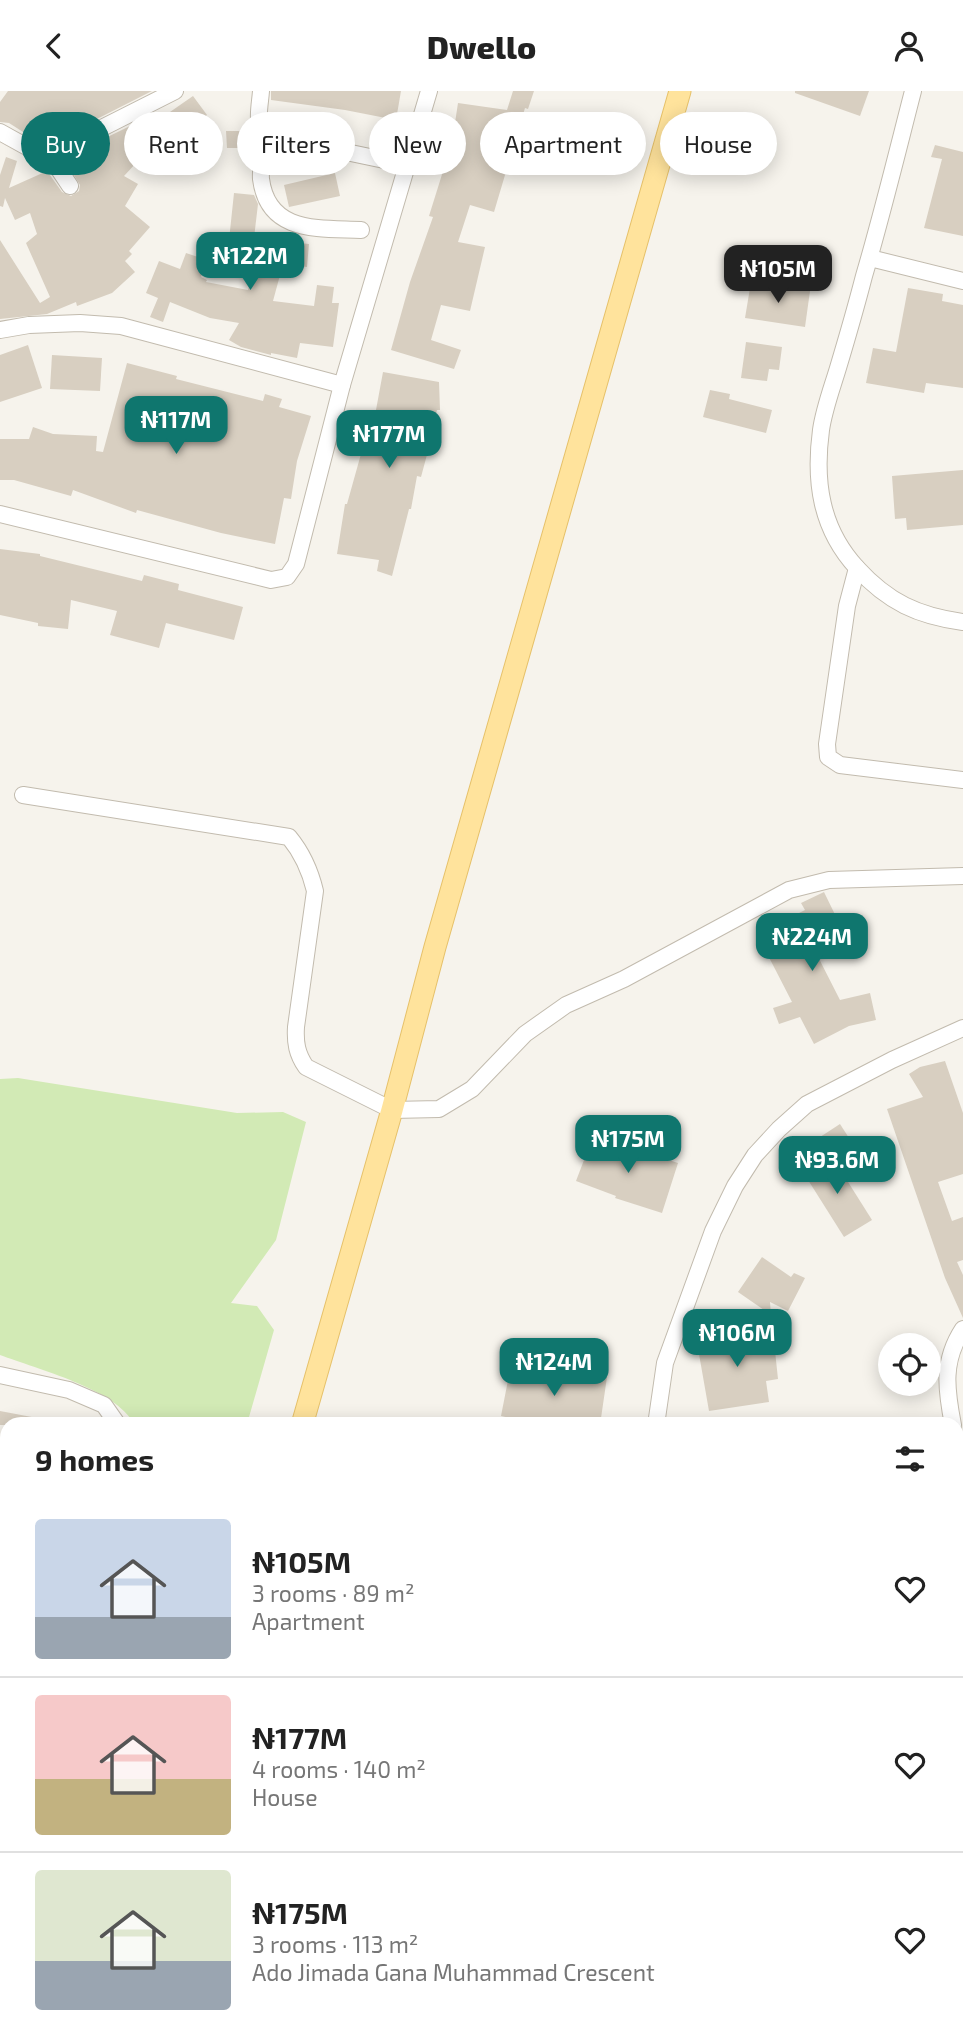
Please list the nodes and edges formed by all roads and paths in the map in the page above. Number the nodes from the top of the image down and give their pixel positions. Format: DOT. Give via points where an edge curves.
graph roads {
  1 [pos="176,91"];
  2 [pos="261,91"];
  3 [pos="429,91"];
  4 [pos="680,91"];
  5 [pos="913,91"];
  6 [pos="259,112"];
  7 [pos="423,112"];
  8 [pos="110,124"];
  9 [pos="0,132"];
  10 [pos="261,175"];
  11 [pos="405,175"];
  12 [pos="70,186"];
  13 [pos="361,230"];
  14 [pos="870,258"];
  15 [pos="963,281"];
  16 [pos="0,330"];
  17 [pos="342,385"];
  18 [pos="0,514"];
  19 [pos="857,568"];
  20 [pos="963,621"];
  21 [pos="963,780"];
  22 [pos="23,795"];
  23 [pos="963,876"];
  24 [pos="963,1028"];
  25 [pos="392,1110"];
  26 [pos="963,1329"];
  27 [pos="0,1375"];
  28 [pos="112,1417"];
  29 [pos="304,1417"];
  30 [pos="657,1417"];
  31 [pos="951,1417"];
  1 -- 8 [label="street"];
  2 -- 6 [label="street"];
  3 -- 7 [label="street"];
  4 -- 25 [label="main road"];
  5 -- 14 [label="street"];
  9 -- 12 [label="street" via="50,156"];
  10 -- 13 [label="street" via="278,217 304,227"];
  11 -- 17 [label="street"];
  14 -- 15 [label="street"];
  14 -- 19 [label="street" via="821,428 819,459 820,495 828,524 842,552"];
  16 -- 17 [label="street" via="80,323 121,326"];
  17 -- 18 [label="street" via="296,564 287,577 271,580"];
  19 -- 20 [label="street" via="897,604 936,618"];
  19 -- 21 [label="street" via="845,618 828,757 840,765"];
  22 -- 25 [label="street" via="289,837 301,851 314,891 296,1027 299,1056 306,1067"];
  23 -- 25 [label="street" via="828,880 789,890 566,1005 525,1034 472,1089 439,1109"];
  24 -- 30 [label="street" via="807,1104 755,1155 713,1231 665,1363"];
  25 -- 29 [label="main road"];
  26 -- 31 [label="street" via="948,1363 946,1391"];
  27 -- 28 [label="street" via="69,1390 104,1405"];
}
